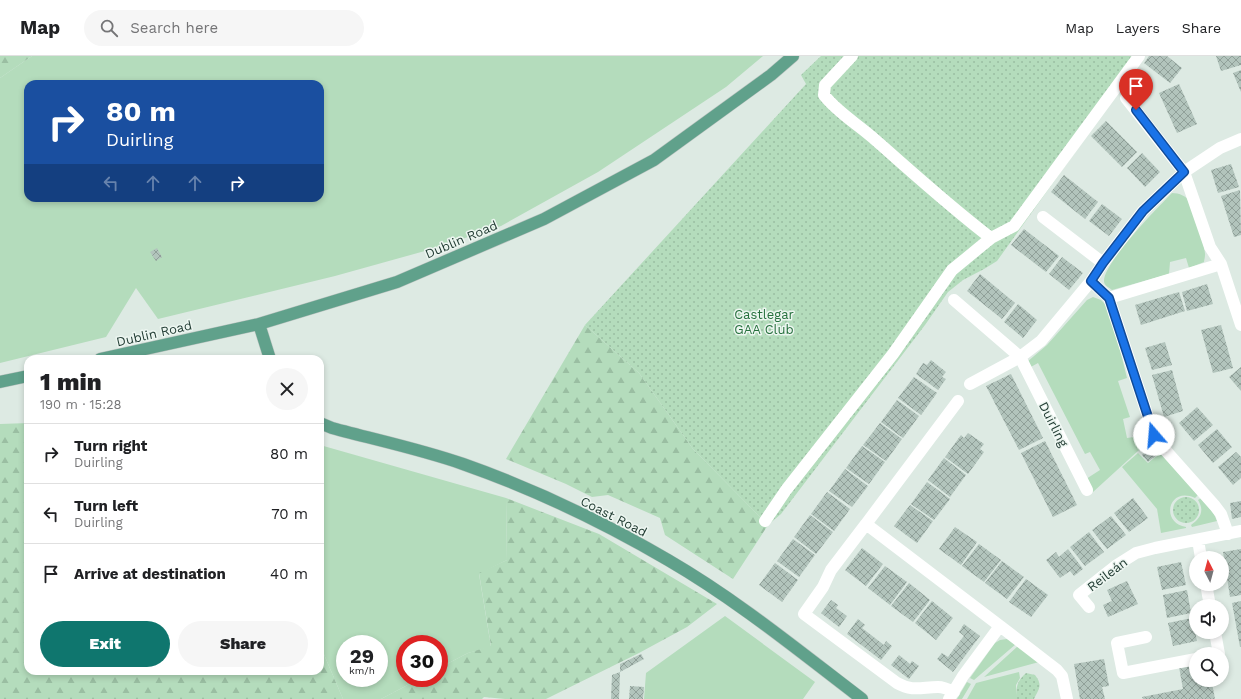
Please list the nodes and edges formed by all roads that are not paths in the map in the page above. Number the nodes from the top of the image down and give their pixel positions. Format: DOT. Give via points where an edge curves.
graph roads {
  1 [pos="793,56"];
  2 [pos="852,56"];
  3 [pos="1139,56"];
  4 [pos="1126,98"];
  5 [pos="1241,139"];
  6 [pos="1184,172"];
  7 [pos="1043,217"];
  8 [pos="991,238"];
  9 [pos="1103,263"];
  10 [pos="1220,264"];
  11 [pos="1091,281"];
  12 [pos="1109,298"];
  13 [pos="954,300"];
  14 [pos="259,324"];
  15 [pos="1241,325"];
  16 [pos="138,355"];
  17 [pos="269,355"];
  18 [pos="1020,357"];
  19 [pos="24,377"];
  20 [pos="0,382"];
  21 [pos="970,384"];
  22 [pos="958,401"];
  23 [pos="324,425"];
  24 [pos="1087,490"];
  25 [pos="765,522"];
  26 [pos="866,524"];
  27 [pos="1241,532"];
  28 [pos="1228,534"];
  29 [pos="1198,540"];
  30 [pos="1200,551"];
  31 [pos="1089,607"];
  32 [pos="1000,626"];
  33 [pos="1146,637"];
  34 [pos="1189,660"];
  35 [pos="952,695"];
  36 [pos="862,699"];
  37 [pos="1067,699"];
  1 -- 14 [label="main road, Dublin Road" via="771,75 654,160 544,219 397,282"];
  2 -- 8 [label="street" via="825,85 824,94 832,105"];
  3 -- 8 [label="street" via="1014,226"];
  4 -- 6 [label="street"];
  5 -- 6 [label="street" via="1220,148"];
  6 -- 9 [label="street" via="1143,211"];
  6 -- 10 [label="street" via="1210,247"];
  7 -- 9 [label="street"];
  8 -- 25 [label="street" via="952,270 893,354 786,490"];
  9 -- 11 [label="street"];
  10 -- 12 [label="street"];
  10 -- 15 [label="street"];
  11 -- 12 [label="street"];
  11 -- 18 [label="street" via="1041,341"];
  12 -- 28 [label="street" via="1156,439 1215,506 1221,514"];
  13 -- 18 [label="street, Duirling"];
  14 -- 16 [label="main road, Dublin Road"];
  14 -- 17 [label="main road"];
  18 -- 21 [label="street"];
  18 -- 24 [label="street, Duirling"];
  19 -- 20 [label="main road"];
  22 -- 26 [label="street"];
  23 -- 36 [label="main road, Coast Road" via="462,464 584,515 668,560 723,595"];
  26 -- 32 [label="street"];
  26 -- 35 [label="street" via="831,570 823,587 804,614 897,684 915,689 944,688"];
  27 -- 28 [label="street, Reileán"];
  28 -- 29 [label="street, Reileán"];
  29 -- 30 [label="street"];
  29 -- 31 [label="street, Reileán" via="1155,548 1127,558 1079,595"];
  32 -- 35 [label="street"];
  32 -- 37 [label="street" via="1057,670 1062,676"];
  33 -- 34 [label="street" via="1118,643 1123,673"];
}
